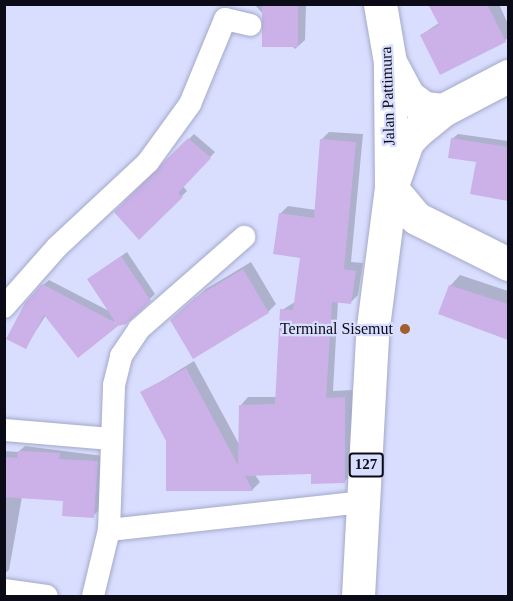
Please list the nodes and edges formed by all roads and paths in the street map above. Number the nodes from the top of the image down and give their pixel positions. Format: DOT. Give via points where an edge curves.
graph roads {
  1 [pos="382,8"];
  2 [pos="250,25"];
  3 [pos="390,62"];
  4 [pos="508,76"];
  5 [pos="443,110"];
  6 [pos="391,188"];
  7 [pos="244,237"];
  8 [pos="508,264"];
  9 [pos="4,308"];
  10 [pos="4,430"];
  11 [pos="112,439"];
  12 [pos="364,502"];
  13 [pos="109,530"];
  14 [pos="4,590"];
  15 [pos="47,597"];
  16 [pos="93,597"];
  17 [pos="358,597"];
  1 -- 3 [label="main road, Jalan Pattimura / 127"];
  2 -- 9 [label="street" via="225,19 190,104 148,162 57,247"];
  3 -- 5 [label="main road" via="408,96 424,108"];
  3 -- 6 [label="main road, Jalan Pattimura / 127"];
  4 -- 5 [label="main road"];
  5 -- 6 [label="main road" via="407,142"];
  6 -- 8 [label="main road" via="416,218"];
  6 -- 12 [label="main road, 127" via="372,334"];
  7 -- 11 [label="street" via="127,343 116,372"];
  10 -- 11 [label="street"];
  11 -- 13 [label="street"];
  12 -- 13 [label="street"];
  12 -- 17 [label="main road, 127"];
  13 -- 16 [label="street"];
  14 -- 15 [label="street"];
}
